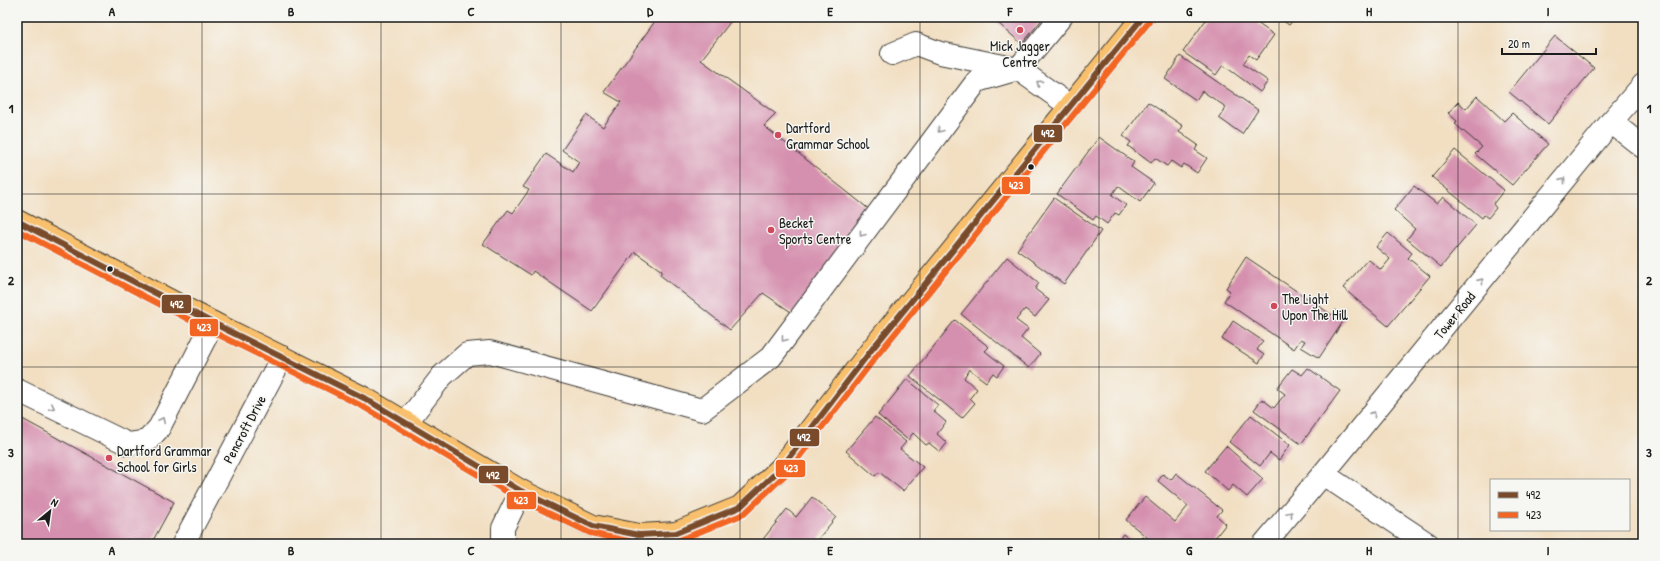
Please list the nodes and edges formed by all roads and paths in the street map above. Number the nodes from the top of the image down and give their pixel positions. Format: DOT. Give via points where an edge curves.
graph roads {
  1 [pos="1061,17"];
  2 [pos="1143,17"];
  3 [pos="892,54"];
  4 [pos="1018,68"];
  5 [pos="1643,85"];
  6 [pos="1070,106"];
  7 [pos="1608,126"];
  8 [pos="1643,147"];
  9 [pos="17,221"];
  10 [pos="213,323"];
  11 [pos="282,357"];
  12 [pos="17,390"];
  13 [pos="406,423"];
  14 [pos="1324,474"];
  15 [pos="521,491"];
  16 [pos="683,539"];
  17 [pos="183,544"];
  18 [pos="503,544"];
  19 [pos="1264,544"];
  20 [pos="1428,544"];
  1 -- 4 [label="street"];
  2 -- 6 [label="main road"];
  3 -- 4 [label="street" via="916,44 940,54"];
  6 -- 4 [label="street, one-way"];
  4 -- 13 [label="street, one-way" via="977,81 770,357 702,410 490,352 467,354 442,376"];
  5 -- 7 [label="street, Tower Road"];
  6 -- 16 [label="main road" via="873,348 780,468 740,507"];
  7 -- 8 [label="street"];
  14 -- 7 [label="street, Tower Road, one-way"];
  9 -- 10 [label="main road"];
  10 -- 11 [label="main road"];
  12 -- 10 [label="street, one-way" via="128,444 147,441 159,428"];
  11 -- 13 [label="main road" via="364,398"];
  11 -- 17 [label="street, Pencroft Drive"];
  13 -- 15 [label="main road"];
  19 -- 14 [label="street, Tower Road, one-way"];
  14 -- 20 [label="street"];
  15 -- 16 [label="main road" via="593,526 639,535"];
  15 -- 18 [label="street" via="503,528"];
}
